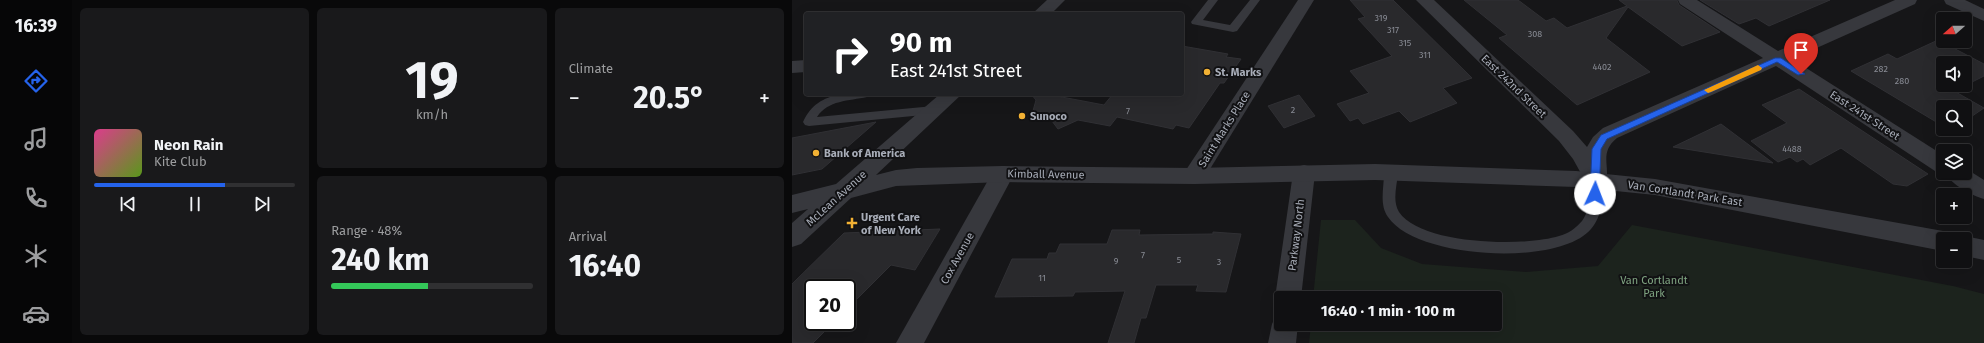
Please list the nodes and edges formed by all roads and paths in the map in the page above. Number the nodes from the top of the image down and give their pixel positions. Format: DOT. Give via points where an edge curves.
graph roads {
  1 [pos="1057,0"];
  2 [pos="1213,0"];
  3 [pos="1255,0"];
  4 [pos="1306,0"];
  5 [pos="1424,0"];
  6 [pos="1686,0"];
  7 [pos="1909,0"];
  8 [pos="1952,0"];
  9 [pos="1043,12"];
  10 [pos="1984,16"];
  11 [pos="1778,59"];
  12 [pos="804,66"];
  13 [pos="792,67"];
  14 [pos="854,96"];
  15 [pos="950,96"];
  16 [pos="934,110"];
  17 [pos="1936,161"];
  18 [pos="1304,173"];
  19 [pos="1391,173"];
  20 [pos="1003,174"];
  21 [pos="1194,176"];
  22 [pos="1596,180"];
  23 [pos="1967,180"];
  24 [pos="843,191"];
  25 [pos="1984,191"];
  26 [pos="792,204"];
  27 [pos="792,237"];
  28 [pos="1936,240"];
  29 [pos="1972,247"];
  30 [pos="1984,250"];
  31 [pos="1289,291"];
  32 [pos="1284,331"];
  33 [pos="910,343"];
  34 [pos="1282,343"];
  1 -- 9 [label="street"];
  2 -- 3 [label="lane" via="1196,22 1233,29"];
  4 -- 21 [label="street, Saint Marks Place"];
  5 -- 22 [label="street, East 242nd Street" via="1566,136 1581,154"];
  6 -- 11 [label="street, East 241st Street"];
  7 -- 11 [label="street"];
  8 -- 10 [label="street"];
  11 -- 17 [label="street, East 241st Street"];
  11 -- 22 [label="street" via="1604,137 1597,149"];
  12 -- 13 [label="street"];
  14 -- 16 [label="lane" via="822,103 812,114 809,122"];
  15 -- 16 [label="street, McLean Avenue"];
  16 -- 24 [label="street, McLean Avenue"];
  18 -- 19 [label="street, Van Cortlandt Park East"];
  18 -- 21 [label="street, Kimball Avenue"];
  18 -- 31 [label="street, Parkway North"];
  19 -- 22 [label="street, Van Cortlandt Park East"];
  19 -- 22 [label="lane" via="1389,204 1397,218 1418,234 1443,243 1455,244 1556,244 1578,234 1586,226 1592,215"];
  20 -- 21 [label="street, Kimball Avenue"];
  20 -- 24 [label="street, Kimball Avenue" via="896,178"];
  20 -- 33 [label="street, Cox Avenue"];
  22 -- 28 [label="street, Van Cortlandt Park East" via="1719,198"];
  23 -- 25 [label="street"];
  24 -- 26 [label="street, Kimball Avenue"];
  24 -- 27 [label="street, McLean Avenue"];
  29 -- 30 [label="street"];
  32 -- 34 [label="street"];
}
